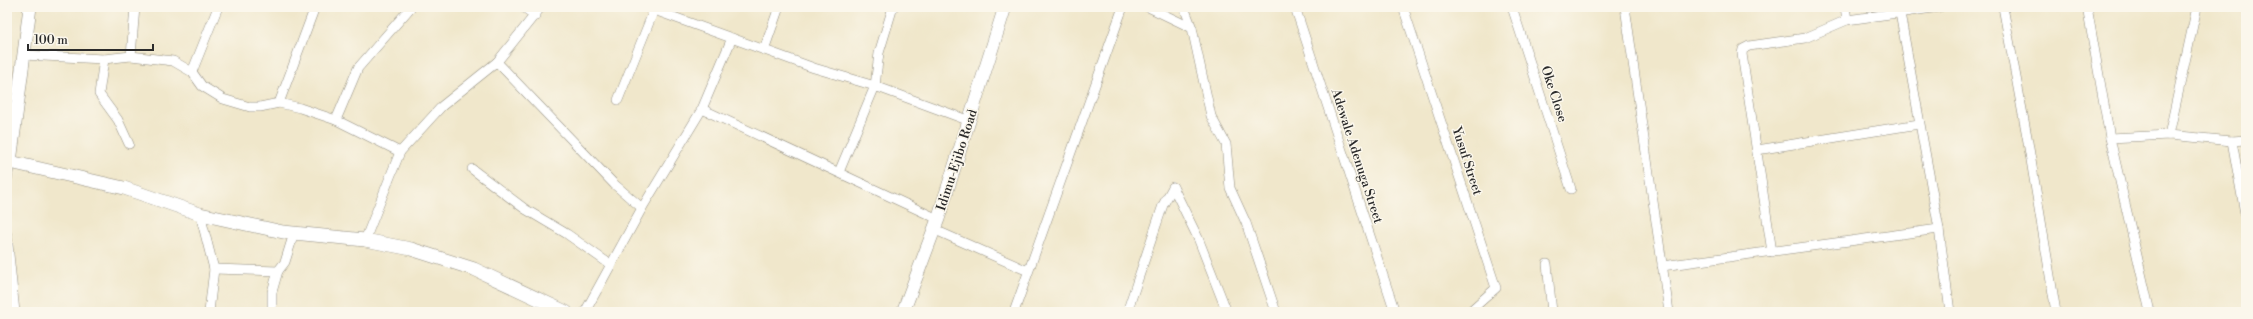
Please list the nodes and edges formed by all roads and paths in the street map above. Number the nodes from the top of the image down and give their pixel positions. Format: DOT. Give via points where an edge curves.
graph roads {
  1 [pos="30,7"];
  2 [pos="135,7"];
  3 [pos="218,7"];
  4 [pos="315,7"];
  5 [pos="411,7"];
  6 [pos="523,7"];
  7 [pos="541,7"];
  8 [pos="779,7"];
  9 [pos="893,7"];
  10 [pos="1005,7"];
  11 [pos="1123,7"];
  12 [pos="1148,7"];
  13 [pos="1184,7"];
  14 [pos="1295,7"];
  15 [pos="1403,7"];
  16 [pos="1512,7"];
  17 [pos="1625,7"];
  18 [pos="1845,7"];
  19 [pos="1940,7"];
  20 [pos="2003,7"];
  21 [pos="2087,7"];
  22 [pos="2197,7"];
  23 [pos="657,9"];
  24 [pos="1900,13"];
  25 [pos="536,16"];
  26 [pos="1847,20"];
  27 [pos="1192,28"];
  28 [pos="732,38"];
  29 [pos="764,50"];
  30 [pos="23,55"];
  31 [pos="131,56"];
  32 [pos="104,59"];
  33 [pos="497,62"];
  34 [pos="192,72"];
  35 [pos="875,86"];
  36 [pos="618,100"];
  37 [pos="279,103"];
  38 [pos="702,109"];
  39 [pos="336,120"];
  40 [pos="970,121"];
  41 [pos="1919,124"];
  42 [pos="2170,135"];
  43 [pos="2110,138"];
  44 [pos="2246,140"];
  45 [pos="2232,141"];
  46 [pos="129,144"];
  47 [pos="1757,150"];
  48 [pos="400,152"];
  49 [pos="9,161"];
  50 [pos="472,169"];
  51 [pos="839,172"];
  52 [pos="7,180"];
  53 [pos="1571,189"];
  54 [pos="642,208"];
  55 [pos="200,214"];
  56 [pos="2246,219"];
  57 [pos="936,224"];
  58 [pos="1939,229"];
  59 [pos="294,233"];
  60 [pos="7,235"];
  61 [pos="365,240"];
  62 [pos="8,252"];
  63 [pos="1772,252"];
  64 [pos="1547,264"];
  65 [pos="611,265"];
  66 [pos="1662,266"];
  67 [pos="214,269"];
  68 [pos="278,271"];
  69 [pos="1028,271"];
  70 [pos="561,311"];
  71 [pos="15,312"];
  72 [pos="209,312"];
  73 [pos="272,312"];
  74 [pos="585,312"];
  75 [pos="903,312"];
  76 [pos="1014,312"];
  77 [pos="1127,312"];
  78 [pos="1227,312"];
  79 [pos="1276,312"];
  80 [pos="1395,312"];
  81 [pos="1469,312"];
  82 [pos="1552,312"];
  83 [pos="1669,312"];
  84 [pos="1950,312"];
  85 [pos="2056,312"];
  86 [pos="2150,312"];
  1 -- 30 [label="street"];
  2 -- 31 [label="street"];
  3 -- 34 [label="street"];
  4 -- 37 [label="street"];
  5 -- 39 [label="street" via="358,68"];
  6 -- 25 [label="street"];
  7 -- 25 [label="street"];
  8 -- 29 [label="street"];
  9 -- 35 [label="street" via="879,53"];
  10 -- 40 [label="street, Idimu-Ejibo Road"];
  11 -- 69 [label="street"];
  12 -- 27 [label="street"];
  13 -- 27 [label="street"];
  14 -- 80 [label="street, Adewale Adenuga Street"];
  15 -- 81 [label="street, Yusuf Street" via="1496,288"];
  16 -- 53 [label="street, Oke Close"];
  17 -- 66 [label="street"];
  18 -- 26 [label="street"];
  19 -- 24 [label="street"];
  20 -- 85 [label="street"];
  21 -- 43 [label="street"];
  22 -- 42 [label="street"];
  23 -- 28 [label="street"];
  23 -- 36 [label="street"];
  24 -- 26 [label="street"];
  24 -- 41 [label="street"];
  25 -- 33 [label="street"];
  26 -- 47 [label="street" via="1805,38 1749,46 1744,49 1742,54"];
  27 -- 79 [label="street" via="1211,116 1226,144 1230,188 1246,223"];
  28 -- 29 [label="street"];
  28 -- 38 [label="street"];
  29 -- 35 [label="street"];
  30 -- 32 [label="street"];
  30 -- 49 [label="street"];
  31 -- 32 [label="street"];
  31 -- 34 [label="street" via="173,61"];
  32 -- 46 [label="street" via="99,94 118,120"];
  33 -- 48 [label="street" via="442,106"];
  33 -- 54 [label="street" via="614,184"];
  34 -- 37 [label="street" via="202,86 223,99 250,107"];
  35 -- 40 [label="street"];
  35 -- 51 [label="street"];
  37 -- 39 [label="street"];
  38 -- 51 [label="street"];
  38 -- 54 [label="street"];
  39 -- 48 [label="street"];
  40 -- 57 [label="street, Idimu-Ejibo Road"];
  41 -- 47 [label="street"];
  41 -- 58 [label="street"];
  42 -- 43 [label="street"];
  42 -- 45 [label="street"];
  43 -- 86 [label="street"];
  44 -- 45 [label="street"];
  45 -- 56 [label="street"];
  47 -- 63 [label="street"];
  48 -- 61 [label="street"];
  49 -- 52 [label="street"];
  49 -- 55 [label="street" via="124,188"];
  50 -- 65 [label="street" via="525,209"];
  51 -- 57 [label="street"];
  54 -- 65 [label="street"];
  55 -- 59 [label="street"];
  55 -- 67 [label="street"];
  57 -- 69 [label="street"];
  57 -- 75 [label="street, Idimu-Ejibo Road"];
  58 -- 63 [label="street"];
  58 -- 84 [label="street"];
  59 -- 61 [label="street"];
  59 -- 68 [label="street" via="285,262"];
  60 -- 62 [label="street"];
  61 -- 70 [label="street" via="411,249 474,268"];
  62 -- 71 [label="street"];
  63 -- 66 [label="street"];
  64 -- 82 [label="street"];
  65 -- 74 [label="street"];
  66 -- 83 [label="street"];
  67 -- 68 [label="street"];
  67 -- 72 [label="street"];
  68 -- 73 [label="street" via="272,292"];
  69 -- 76 [label="street"];
  77 -- 78 [label="street" via="1162,205 1173,186 1198,238"];
}
